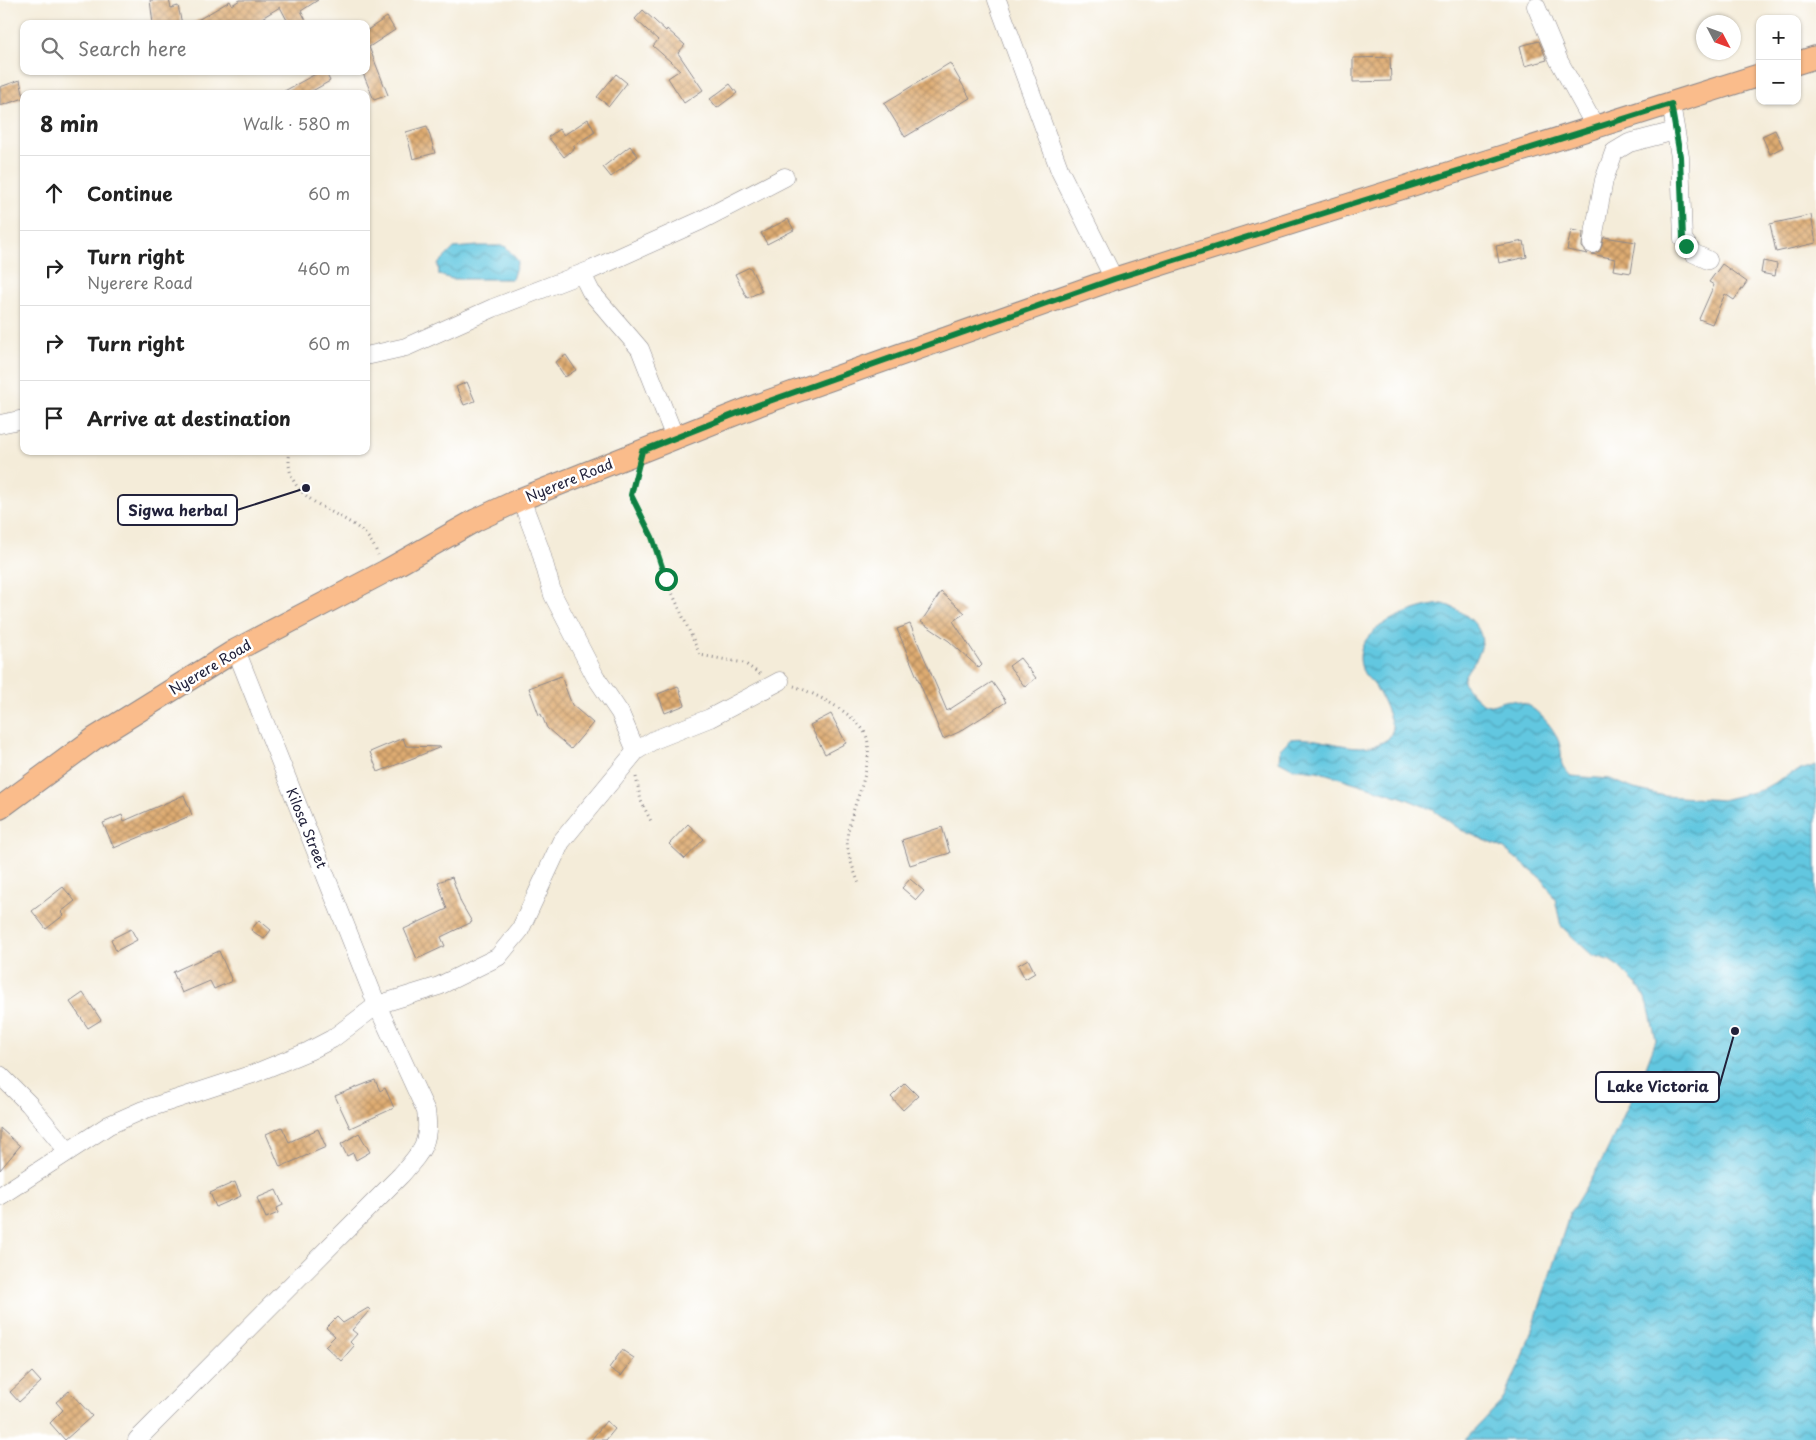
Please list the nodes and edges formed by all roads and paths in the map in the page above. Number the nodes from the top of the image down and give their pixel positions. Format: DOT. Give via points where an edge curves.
graph roads {
  1 [pos="997,0"];
  2 [pos="1536,6"];
  3 [pos="1816,57"];
  4 [pos="1801,62"];
  5 [pos="1756,76"];
  6 [pos="1671,104"];
  7 [pos="1596,128"];
  8 [pos="1675,131"];
  9 [pos="785,177"];
  10 [pos="1592,244"];
  11 [pos="1708,260"];
  12 [pos="582,274"];
  13 [pos="1114,279"];
  14 [pos="370,355"];
  15 [pos="20,420"];
  16 [pos="0,424"];
  17 [pos="675,438"];
  18 [pos="642,451"];
  19 [pos="290,455"];
  20 [pos="521,499"];
  21 [pos="386,571"];
  22 [pos="236,650"];
  23 [pos="780,681"];
  24 [pos="636,751"];
  25 [pos="0,808"];
  26 [pos="651,821"];
  27 [pos="859,884"];
  28 [pos="377,1005"];
  29 [pos="0,1075"];
  30 [pos="67,1150"];
  31 [pos="0,1196"];
  32 [pos="136,1440"];
  1 -- 13 [label="street" via="1060,171"];
  2 -- 7 [label="street" via="1559,61"];
  3 -- 4 [label="main road"];
  5 -- 6 [label="main road, Nyerere Road"];
  6 -- 7 [label="main road, Nyerere Road"];
  6 -- 8 [label="street"];
  7 -- 13 [label="main road, Nyerere Road"];
  8 -- 10 [label="street" via="1630,143 1614,152 1604,180"];
  8 -- 11 [label="street" via="1682,178 1683,239 1693,253"];
  9 -- 12 [label="street" via="700,221"];
  12 -- 14 [label="street" via="493,308 406,347"];
  12 -- 17 [label="street" via="591,292 640,349"];
  13 -- 17 [label="main road, Nyerere Road" via="758,405"];
  15 -- 16 [label="street"];
  17 -- 18 [label="main road, Nyerere Road"];
  18 -- 20 [label="main road, Nyerere Road"];
  18 -- 23 [label="path" via="631,495 652,537 666,579 700,656 744,663 762,675"];
  19 -- 21 [label="path" via="289,474 296,484 319,506 363,532 372,542"];
  20 -- 21 [label="main road, Nyerere Road" via="476,520"];
  20 -- 24 [label="street" via="553,595 595,676 620,713"];
  21 -- 22 [label="main road, Nyerere Road"];
  22 -- 25 [label="main road, Nyerere Road" via="95,738"];
  22 -- 28 [label="street, Kilosa Street"];
  23 -- 24 [label="street" via="710,718 654,740"];
  23 -- 27 [label="path" via="812,693 841,712 862,726 868,739 866,773 847,838 849,858"];
  24 -- 26 [label="path" via="635,771 641,801"];
  24 -- 28 [label="street" via="561,842 520,930 498,957 439,986"];
  28 -- 30 [label="street" via="332,1039 309,1051 253,1074 143,1110 109,1125"];
  28 -- 32 [label="street, Kilosa Street" via="426,1111 429,1127 424,1148 401,1175"];
  29 -- 30 [label="street"];
  30 -- 31 [label="street"];
}
